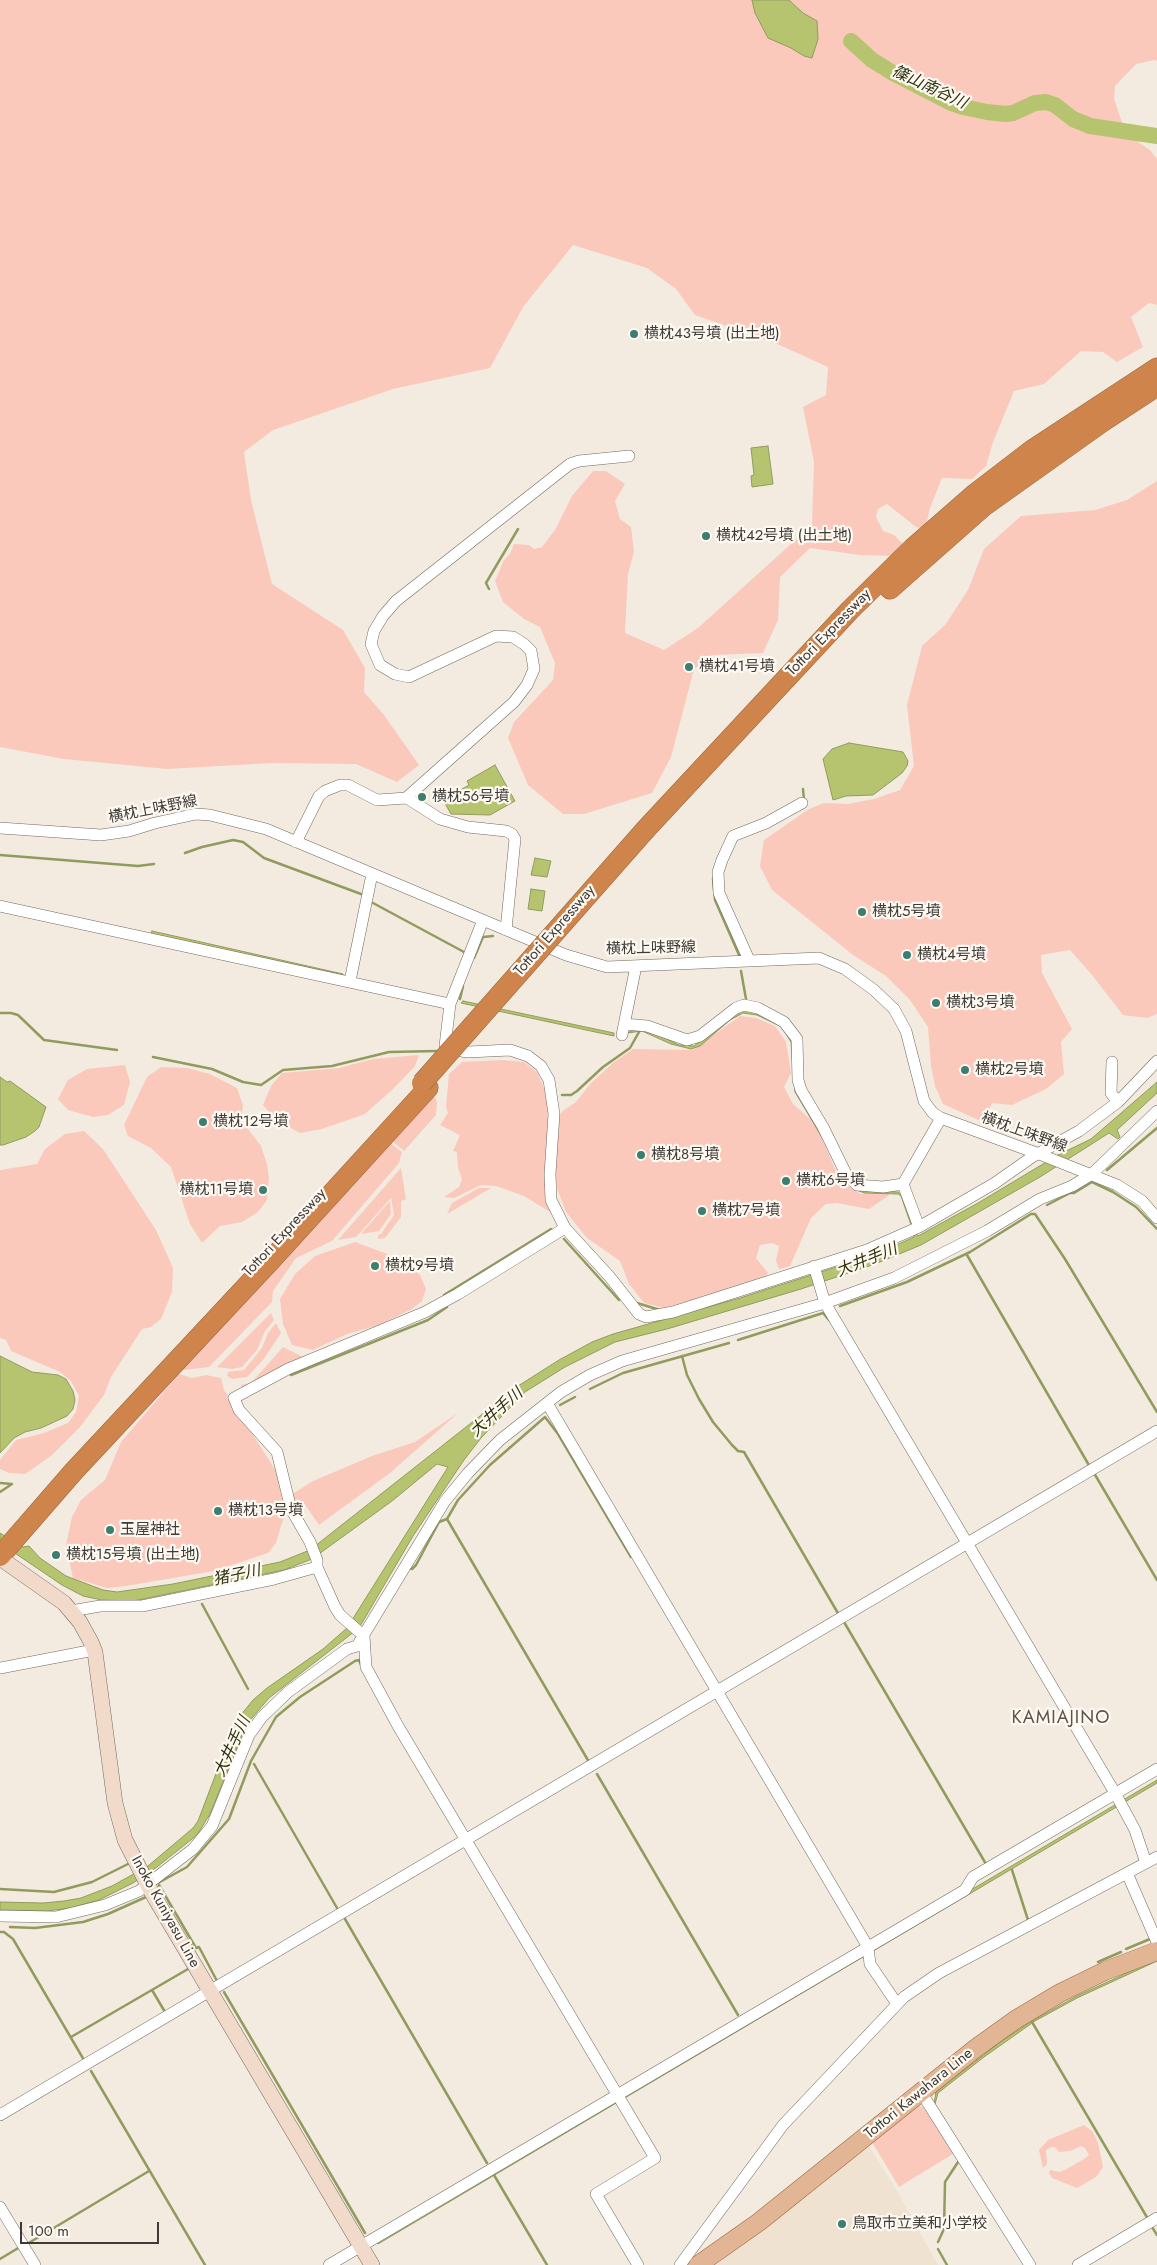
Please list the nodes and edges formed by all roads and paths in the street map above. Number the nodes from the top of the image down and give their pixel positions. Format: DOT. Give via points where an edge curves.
graph roads {
  1 [pos="1157,368"];
  2 [pos="1157,386"];
  3 [pos="629,456"];
  4 [pos="406,798"];
  5 [pos="802,803"];
  6 [pos="0,828"];
  7 [pos="648,831"];
  8 [pos="296,842"];
  9 [pos="372,874"];
  10 [pos="0,906"];
  11 [pos="483,920"];
  12 [pos="506,930"];
  13 [pos="749,960"];
  14 [pos="636,966"];
  15 [pos="350,981"];
  16 [pos="450,1004"];
  17 [pos="1157,1061"];
  18 [pos="1112,1062"];
  19 [pos="1118,1102"];
  20 [pos="1157,1111"];
  21 [pos="940,1118"];
  22 [pos="1039,1154"];
  23 [pos="1092,1174"];
  24 [pos="903,1184"];
  25 [pos="1157,1218"];
  26 [pos="919,1227"];
  27 [pos="565,1228"];
  28 [pos="814,1266"];
  29 [pos="825,1303"];
  30 [pos="547,1403"];
  31 [pos="1157,1431"];
  32 [pos="26,1521"];
  33 [pos="968,1544"];
  34 [pos="0,1546"];
  35 [pos="0,1557"];
  36 [pos="317,1568"];
  37 [pos="71,1611"];
  38 [pos="364,1636"];
  39 [pos="94,1650"];
  40 [pos="0,1668"];
  41 [pos="716,1692"];
  42 [pos="1157,1769"];
  43 [pos="1115,1793"];
  44 [pos="466,1839"];
  45 [pos="1157,1857"];
  46 [pos="1146,1863"];
  47 [pos="1127,1873"];
  48 [pos="147,1883"];
  49 [pos="0,1916"];
  50 [pos="1157,1942"];
  51 [pos="868,1947"];
  52 [pos="1157,1951"];
  53 [pos="210,1991"];
  54 [pos="897,2004"];
  55 [pos="921,2092"];
  56 [pos="616,2094"];
  57 [pos="0,2115"];
  58 [pos="0,2207"];
  59 [pos="1157,2218"];
  60 [pos="361,2246"];
  61 [pos="34,2265"];
  62 [pos="329,2265"];
  63 [pos="372,2265"];
  64 [pos="638,2265"];
  65 [pos="680,2265"];
  66 [pos="698,2265"];
  67 [pos="1030,2265"];
  68 [pos="1078,2265"];
  1 -- 7 [label="highway, Tottori Expressway" via="1032,450 913,548 850,610"];
  2 -- 7 [label="highway, Tottori Expressway" via="984,506 925,556"];
  3 -- 4 [label="street" via="570,464 396,600 383,616 370,644 380,665 395,674 409,677 496,636 524,644 531,651 534,669 514,702"];
  4 -- 8 [label="street" via="377,800 348,785 330,788 319,796"];
  4 -- 12 [label="street" via="440,819 512,834 515,840"];
  5 -- 13 [label="street" via="766,823 733,836 722,860 718,872 719,893"];
  6 -- 8 [label="street, 横枕上味野線" via="101,835 129,832 196,814 266,829"];
  7 -- 32 [label="highway, Tottori Expressway" via="272,1260"];
  8 -- 9 [label="street, 横枕上味野線"];
  9 -- 11 [label="street, 横枕上味野線"];
  9 -- 15 [label="street"];
  10 -- 15 [label="street"];
  11 -- 12 [label="street, 横枕上味野線"];
  11 -- 16 [label="street"];
  12 -- 14 [label="street, 横枕上味野線" via="566,955 607,967"];
  13 -- 14 [label="street, 横枕上味野線"];
  13 -- 21 [label="street, 横枕上味野線" via="818,958 845,969 874,990 894,1009 906,1031 924,1102"];
  14 -- 24 [label="street" via="623,1029 647,1026 688,1040 700,1036 736,1008 744,1006 758,1008 784,1022 797,1040 801,1090 846,1174 857,1186"];
  15 -- 16 [label="street"];
  16 -- 27 [label="street" via="445,1046 448,1049 468,1052 510,1050 528,1056 541,1066 549,1080 554,1114 551,1200"];
  17 -- 19 [label="street"];
  18 -- 19 [label="street" via="1111,1093"];
  19 -- 22 [label="street" via="1080,1131"];
  20 -- 23 [label="street"];
  21 -- 22 [label="street, 横枕上味野線"];
  21 -- 24 [label="street"];
  22 -- 23 [label="street, 横枕上味野線"];
  22 -- 26 [label="street"];
  23 -- 25 [label="street, 横枕上味野線" via="1142,1201"];
  23 -- 29 [label="street" via="902,1274"];
  24 -- 26 [label="street"];
  26 -- 28 [label="street" via="867,1250"];
  27 -- 28 [label="street" via="642,1316 690,1307"];
  27 -- 36 [label="street" via="425,1312 288,1369 234,1398 239,1410 277,1452 291,1508 310,1542"];
  28 -- 29 [label="street"];
  29 -- 30 [label="street" via="617,1363 590,1375"];
  29 -- 33 [label="street"];
  30 -- 38 [label="street" via="500,1440 445,1501"];
  30 -- 41 [label="street"];
  31 -- 33 [label="street"];
  32 -- 34 [label="highway, Tottori Expressway"];
  32 -- 35 [label="highway, Tottori Expressway"];
  33 -- 41 [label="street"];
  33 -- 43 [label="street"];
  35 -- 37 [label="main road, Inoko Kuniyasu Line"];
  36 -- 37 [label="street" via="142,1606 100,1606"];
  36 -- 38 [label="street" via="340,1615"];
  37 -- 39 [label="main road, Inoko Kuniyasu Line"];
  38 -- 44 [label="street" via="366,1667"];
  38 -- 48 [label="street" via="357,1646 288,1692 262,1717 249,1735 212,1826 193,1849"];
  39 -- 40 [label="street"];
  39 -- 48 [label="main road, Inoko Kuniyasu Line" via="115,1803 125,1840"];
  41 -- 44 [label="street"];
  41 -- 51 [label="street"];
  42 -- 43 [label="street"];
  43 -- 46 [label="street" via="1135,1830"];
  43 -- 51 [label="street" via="973,1877 965,1890"];
  44 -- 53 [label="street"];
  44 -- 56 [label="street"];
  45 -- 46 [label="street"];
  46 -- 47 [label="street"];
  47 -- 50 [label="street"];
  47 -- 54 [label="street" via="938,1973 912,1989"];
  48 -- 49 [label="street" via="139,1891 76,1914 40,1918"];
  48 -- 53 [label="main road, Inoko Kuniyasu Line"];
  51 -- 54 [label="street" via="870,1964"];
  51 -- 56 [label="street"];
  52 -- 55 [label="main road, Tottori Kawahara Line" via="1060,1993 984,2043"];
  53 -- 57 [label="street"];
  53 -- 60 [label="main road, Inoko Kuniyasu Line"];
  54 -- 65 [label="street" via="783,2125"];
  55 -- 66 [label="main road, Tottori Kawahara Line" via="759,2222"];
  55 -- 67 [label="street"];
  56 -- 60 [label="street"];
  56 -- 64 [label="street" via="655,2158 596,2194"];
  58 -- 61 [label="street"];
  59 -- 68 [label="street"];
  60 -- 62 [label="street"];
  60 -- 63 [label="main road, Inoko Kuniyasu Line"];
}
